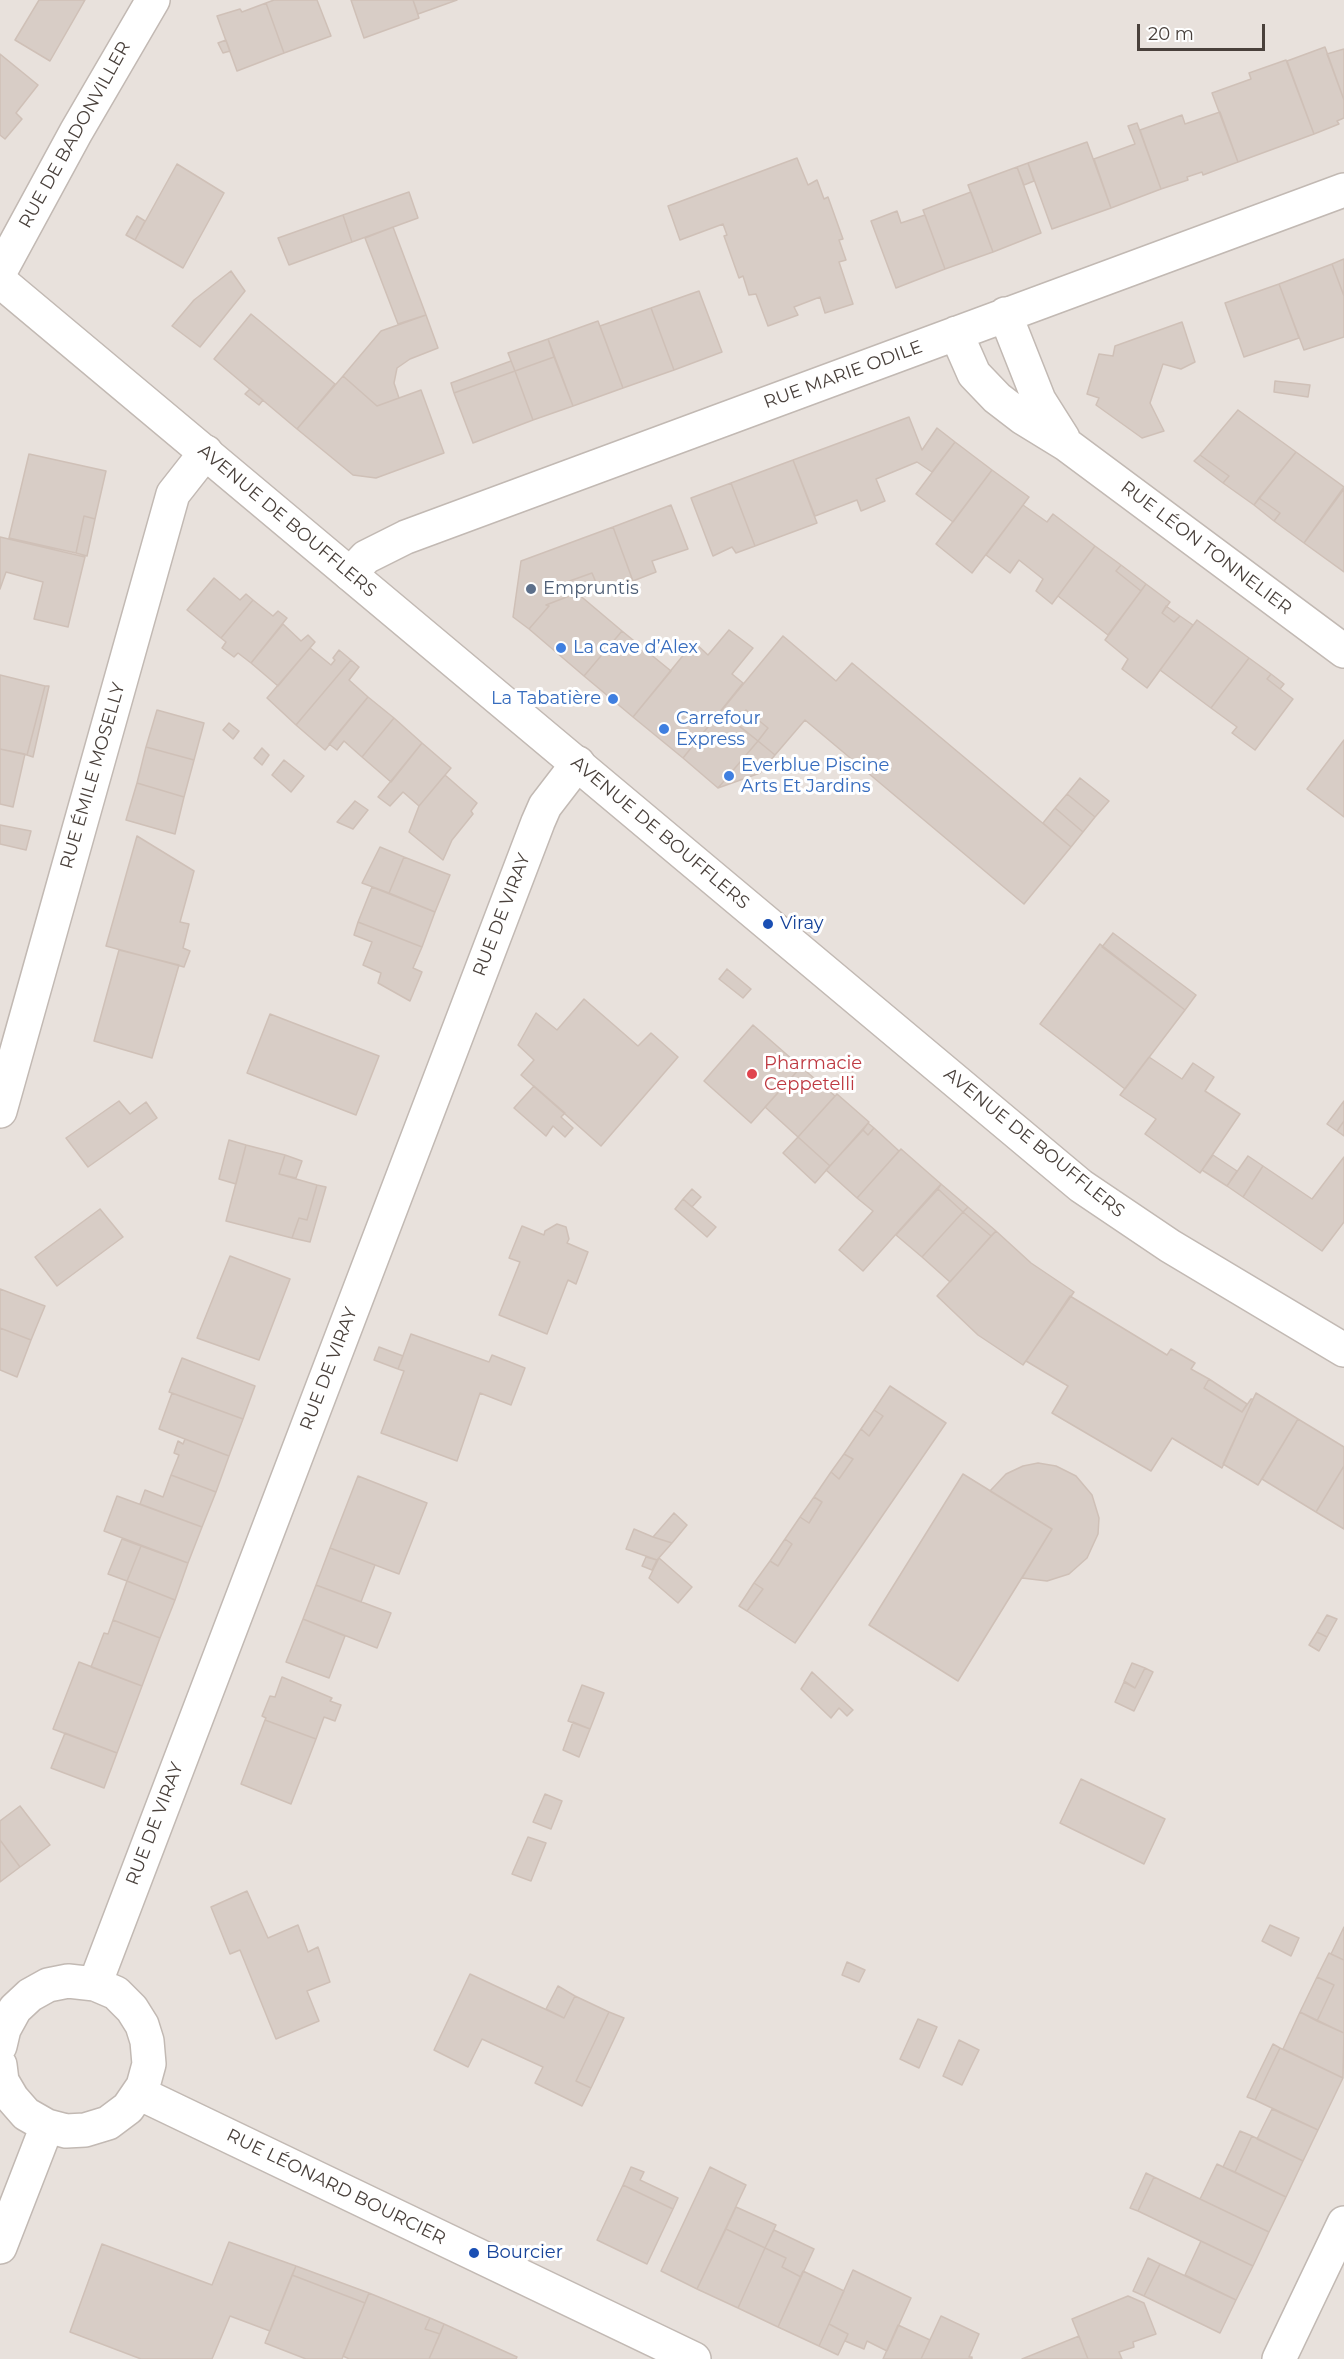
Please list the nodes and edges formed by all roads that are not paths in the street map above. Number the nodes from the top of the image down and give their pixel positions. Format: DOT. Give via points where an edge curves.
graph roads {
  1 [pos="153,0"];
  2 [pos="1344,190"];
  3 [pos="0,272"];
  4 [pos="0,281"];
  5 [pos="1005,314"];
  6 [pos="956,333"];
  7 [pos="1067,445"];
  8 [pos="206,452"];
  9 [pos="350,574"];
  10 [pos="1344,651"];
  11 [pos="578,763"];
  12 [pos="0,1111"];
  13 [pos="1341,1342"];
  14 [pos="95,1984"];
  15 [pos="0,2046"];
  16 [pos="0,2065"];
  17 [pos="140,2093"];
  18 [pos="47,2126"];
  19 [pos="1344,2223"];
  20 [pos="0,2247"];
  21 [pos="694,2359"];
  22 [pos="1279,2359"];
  1 -- 3 [label="street, RUE DE BADONVILLER"];
  2 -- 5 [label="street, RUE MARIE ODILE"];
  4 -- 8 [label="street, AVENUE DE BOUFFLERS"];
  5 -- 6 [label="street, RUE MARIE ODILE"];
  5 -- 7 [label="street, RUE LÉON TONNELIER" via="1039,400"];
  6 -- 7 [label="street, RUE LÉON TONNELIER" via="984,387 1023,418"];
  6 -- 9 [label="street, RUE MARIE ODILE" via="406,537 366,557"];
  7 -- 10 [label="street, RUE LÉON TONNELIER"];
  8 -- 9 [label="street, AVENUE DE BOUFFLERS"];
  8 -- 12 [label="street, RUE ÉMILE MOSELLY" via="173,494"];
  9 -- 11 [label="street, AVENUE DE BOUFFLERS"];
  11 -- 13 [label="street, AVENUE DE BOUFFLERS" via="1081,1186 1170,1246"];
  11 -- 14 [label="street, RUE DE VIRAY" via="545,806 538,822"];
  14 -- 15 [label="street" via="68,1981 48,1985 30,1995 15,2009"];
  14 -- 17 [label="street" via="116,1993 142,2025 149,2064"];
  16 -- 18 [label="street" via="2,2080 12,2098 26,2114"];
  17 -- 18 [label="street" via="108,2123 85,2130"];
  17 -- 21 [label="street, RUE LÉONARD BOURCIER"];
  18 -- 20 [label="street"];
  19 -- 22 [label="street"];
}
